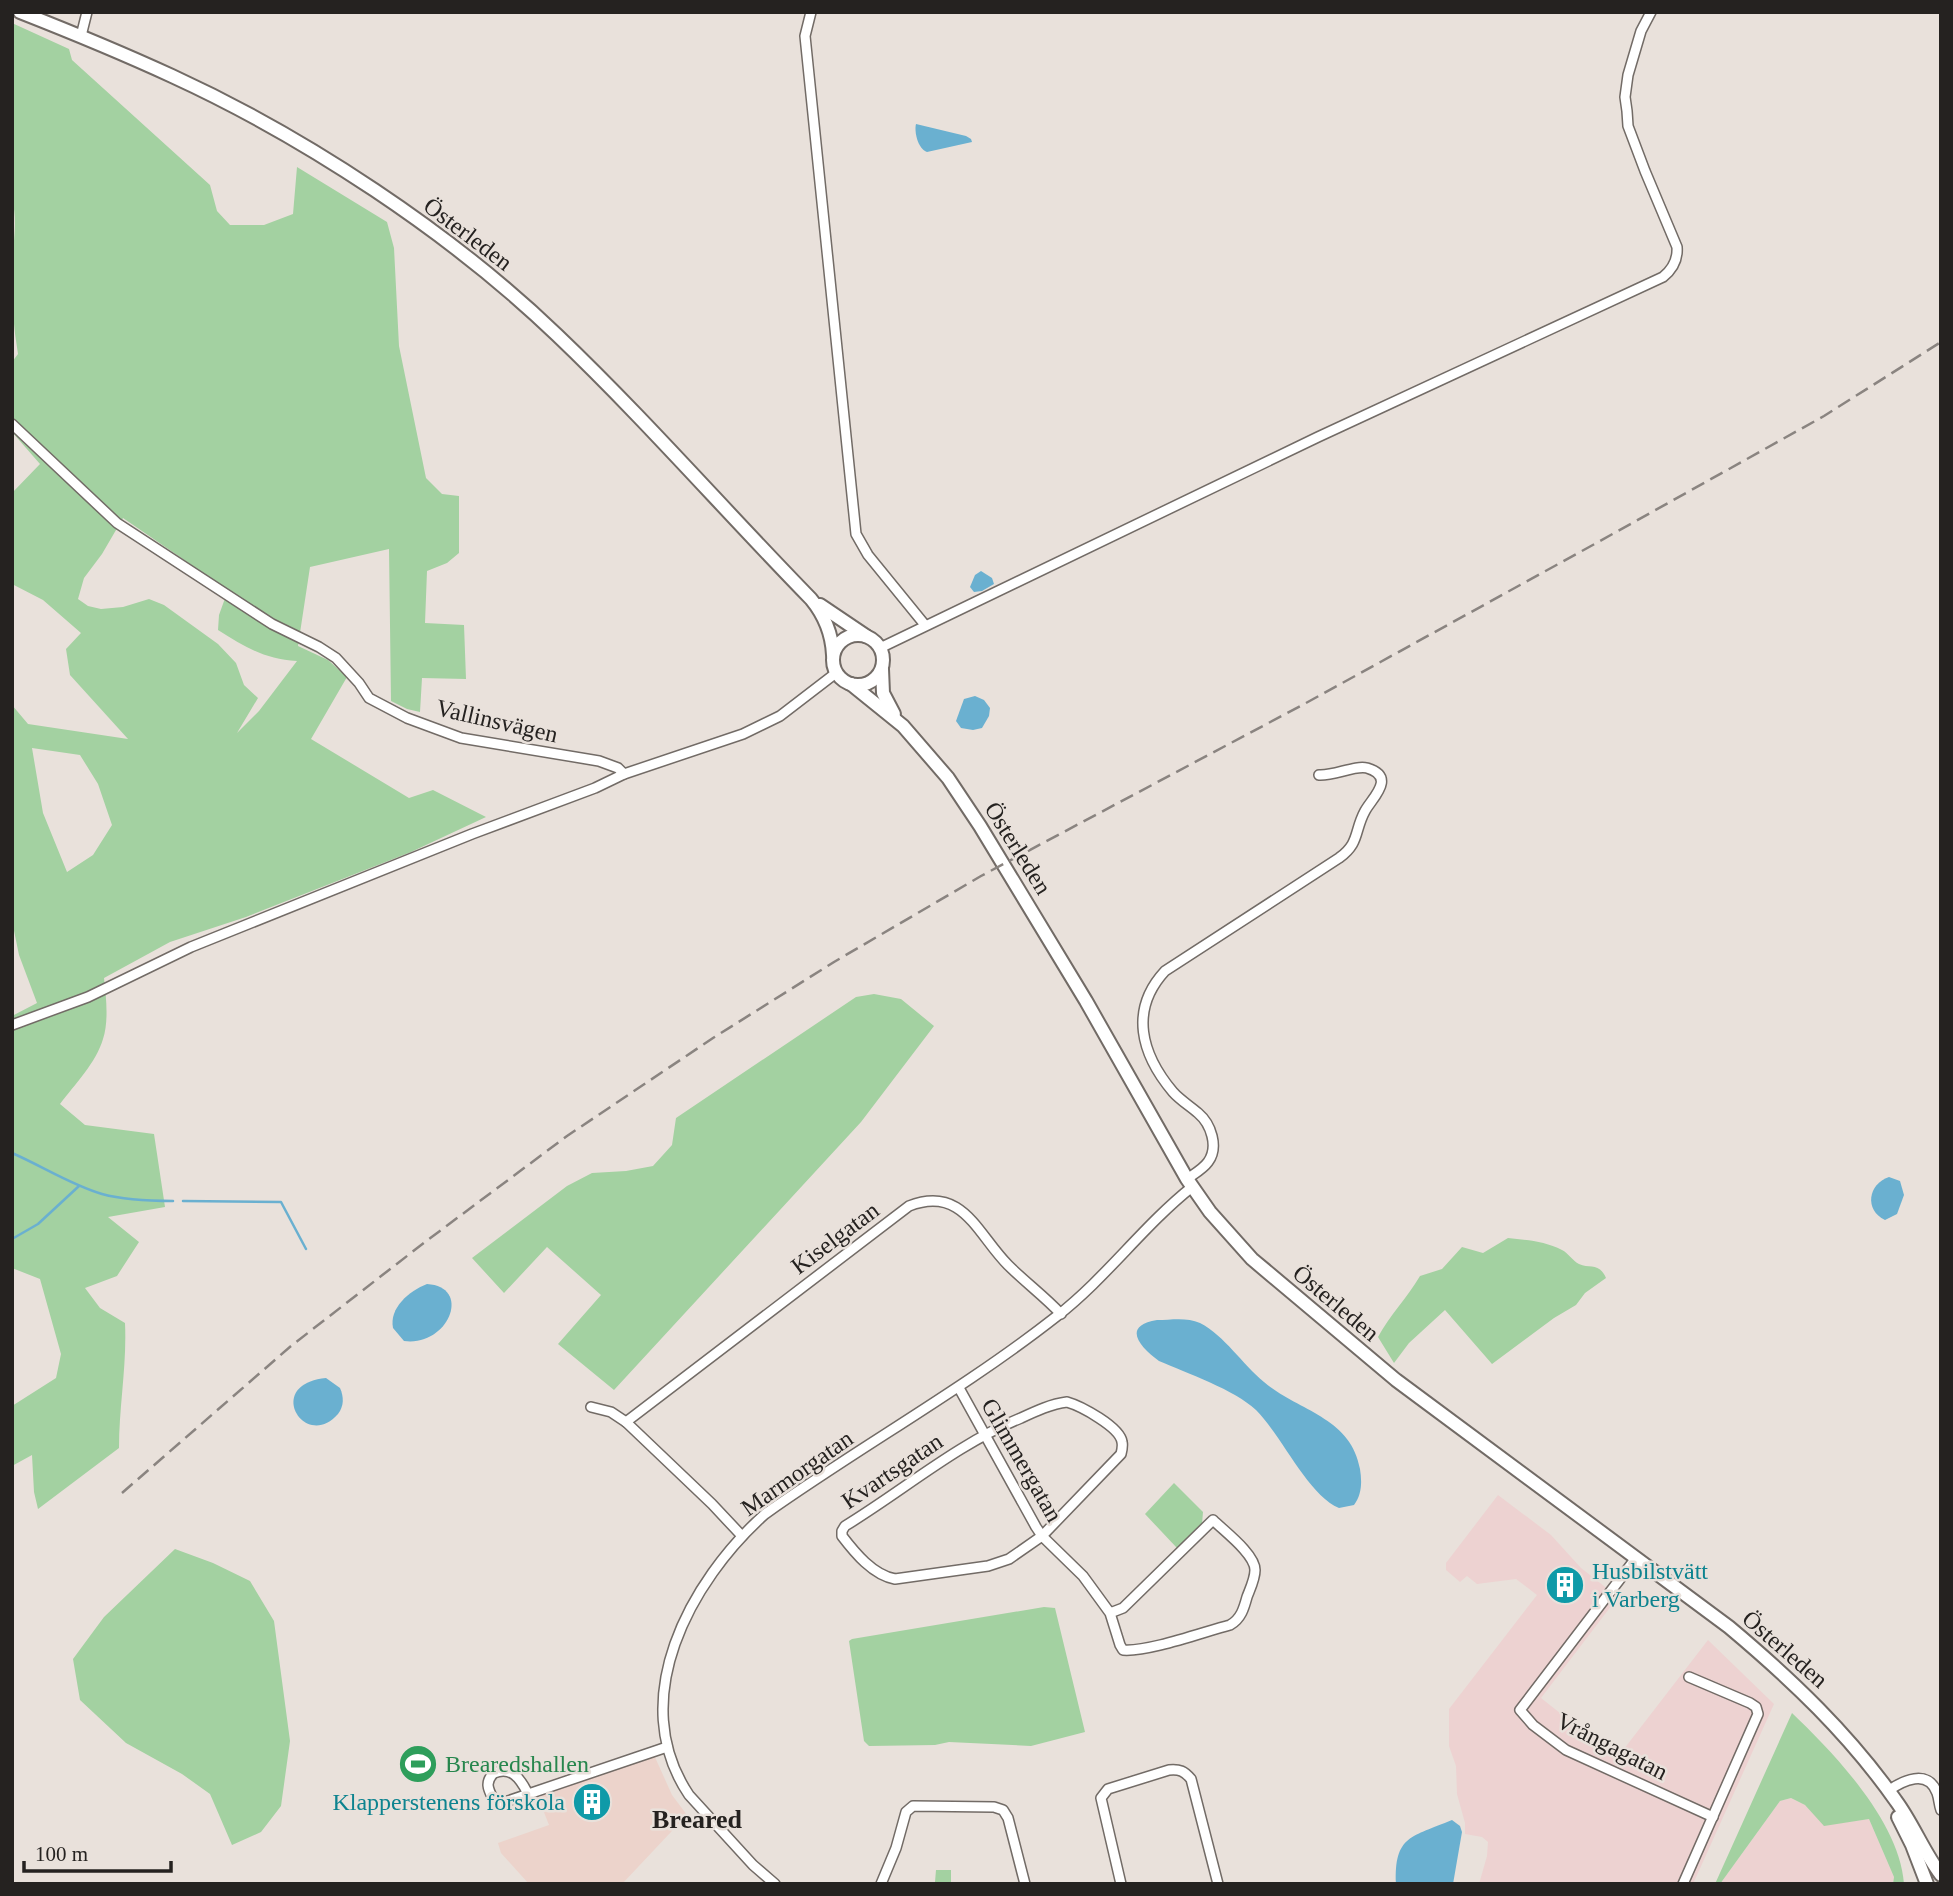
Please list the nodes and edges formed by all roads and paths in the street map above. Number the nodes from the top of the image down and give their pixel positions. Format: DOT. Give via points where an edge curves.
graph roads {
  1 [pos="20,12"];
  2 [pos="87,12"];
  3 [pos="811,12"];
  4 [pos="1651,12"];
  5 [pos="81,37"];
  6 [pos="12,424"];
  7 [pos="811,599"];
  8 [pos="925,625"];
  9 [pos="868,637"];
  10 [pos="880,648"];
  11 [pos="834,655"];
  12 [pos="882,667"];
  13 [pos="836,673"];
  14 [pos="850,684"];
  15 [pos="898,721"];
  16 [pos="624,774"];
  17 [pos="1319,775"];
  18 [pos="12,1025"];
  19 [pos="1190,1183"];
  20 [pos="1061,1314"];
  21 [pos="959,1388"];
  22 [pos="591,1406"];
  23 [pos="626,1422"];
  24 [pos="984,1434"];
  25 [pos="742,1536"];
  26 [pos="1042,1536"];
  27 [pos="1636,1558"];
  28 [pos="1110,1614"];
  29 [pos="1689,1677"];
  30 [pos="667,1746"];
  31 [pos="1888,1791"];
  32 [pos="527,1793"];
  33 [pos="1941,1810"];
  34 [pos="1713,1817"];
  35 [pos="1941,1875"];
  36 [pos="775,1884"];
  37 [pos="881,1884"];
  38 [pos="1025,1884"];
  39 [pos="1121,1884"];
  40 [pos="1218,1884"];
  41 [pos="1683,1884"];
  42 [pos="1927,1884"];
  1 -- 5 [label="main road, Österleden"];
  2 -- 5 [label="street"];
  3 -- 8 [label="street" via="805,36 856,534"];
  4 -- 8 [label="street" via="1628,75 1625,97 1628,126 1677,247 1675,263 1663,277"];
  5 -- 7 [label="main road, Österleden" via="173,76 264,123 443,239 557,334"];
  6 -- 16 [label="street, Vallinsvägen" via="117,523 272,624 336,658 369,698 461,738 599,761"];
  7 -- 9 [label="main road, Österleden"];
  7 -- 11 [label="main road, Österleden" via="823,615"];
  8 -- 10 [label="street"];
  9 -- 10 [label="main road, Österleden"];
  9 -- 11 [label="main road" via="849,637"];
  10 -- 12 [label="main road, Österleden"];
  11 -- 13 [label="main road, Österleden"];
  12 -- 14 [label="main road" via="868,683"];
  12 -- 15 [label="main road, Österleden" via="884,698"];
  13 -- 14 [label="main road, Österleden"];
  13 -- 16 [label="street" via="764,725"];
  14 -- 15 [label="main road, Österleden"];
  15 -- 19 [label="main road, Österleden" via="948,778 980,825"];
  16 -- 18 [label="street" via="191,947 88,997"];
  17 -- 19 [label="street, Marmorgatan" via="1363,768 1378,775 1382,785 1366,810 1354,844 1165,971 1145,1002 1142,1028 1148,1051 1173,1092 1210,1127 1213,1141 1208,1162"];
  19 -- 20 [label="street, Marmorgatan"];
  19 -- 27 [label="main road, Österleden" via="1230,1235 1274,1280 1406,1388"];
  20 -- 21 [label="street, Marmorgatan"];
  20 -- 23 [label="street, Kiselgatan" via="1008,1265 960,1209 946,1202 922,1201 909,1206"];
  21 -- 24 [label="street, Glimmergatan"];
  21 -- 25 [label="street, Marmorgatan" via="785,1500"];
  22 -- 23 [label="street"];
  23 -- 25 [label="street"];
  24 -- 26 [label="street, Glimmergatan"];
  24 -- 26 [label="street" via="1067,1402 1092,1413 1122,1439 1121,1454"];
  24 -- 26 [label="street, Kvartsgatan" via="845,1526 842,1536 874,1570 895,1579 1000,1563"];
  25 -- 30 [label="street, Marmorgatan" via="707,1579 678,1636 664,1694"];
  26 -- 28 [label="street, Glimmergatan" via="1083,1576"];
  27 -- 31 [label="main road, Österleden" via="1728,1627 1816,1704"];
  27 -- 34 [label="street, Vrångagatan" via="1520,1710 1566,1749"];
  28 -- 28 [label="street, Glimmergatan" via="1123,1608 1213,1520 1255,1566 1243,1610 1230,1625 1123,1650"];
  29 -- 34 [label="street" via="1751,1703 1757,1711"];
  30 -- 32 [label="street"];
  30 -- 36 [label="street, Marmorgatan" via="689,1795"];
  31 -- 33 [label="street" via="1902,1781 1923,1779 1937,1792"];
  31 -- 35 [label="main road, Österleden"];
  31 -- 42 [label="main road, Österleden"];
  32 -- 32 [label="street" via="496,1805 488,1783 494,1773 505,1771 517,1776"];
  34 -- 41 [label="street"];
  37 -- 38 [label="street" via="906,1812 913,1806 1003,1810"];
  39 -- 40 [label="street" via="1101,1798 1108,1789 1179,1769 1191,1779"];
}
